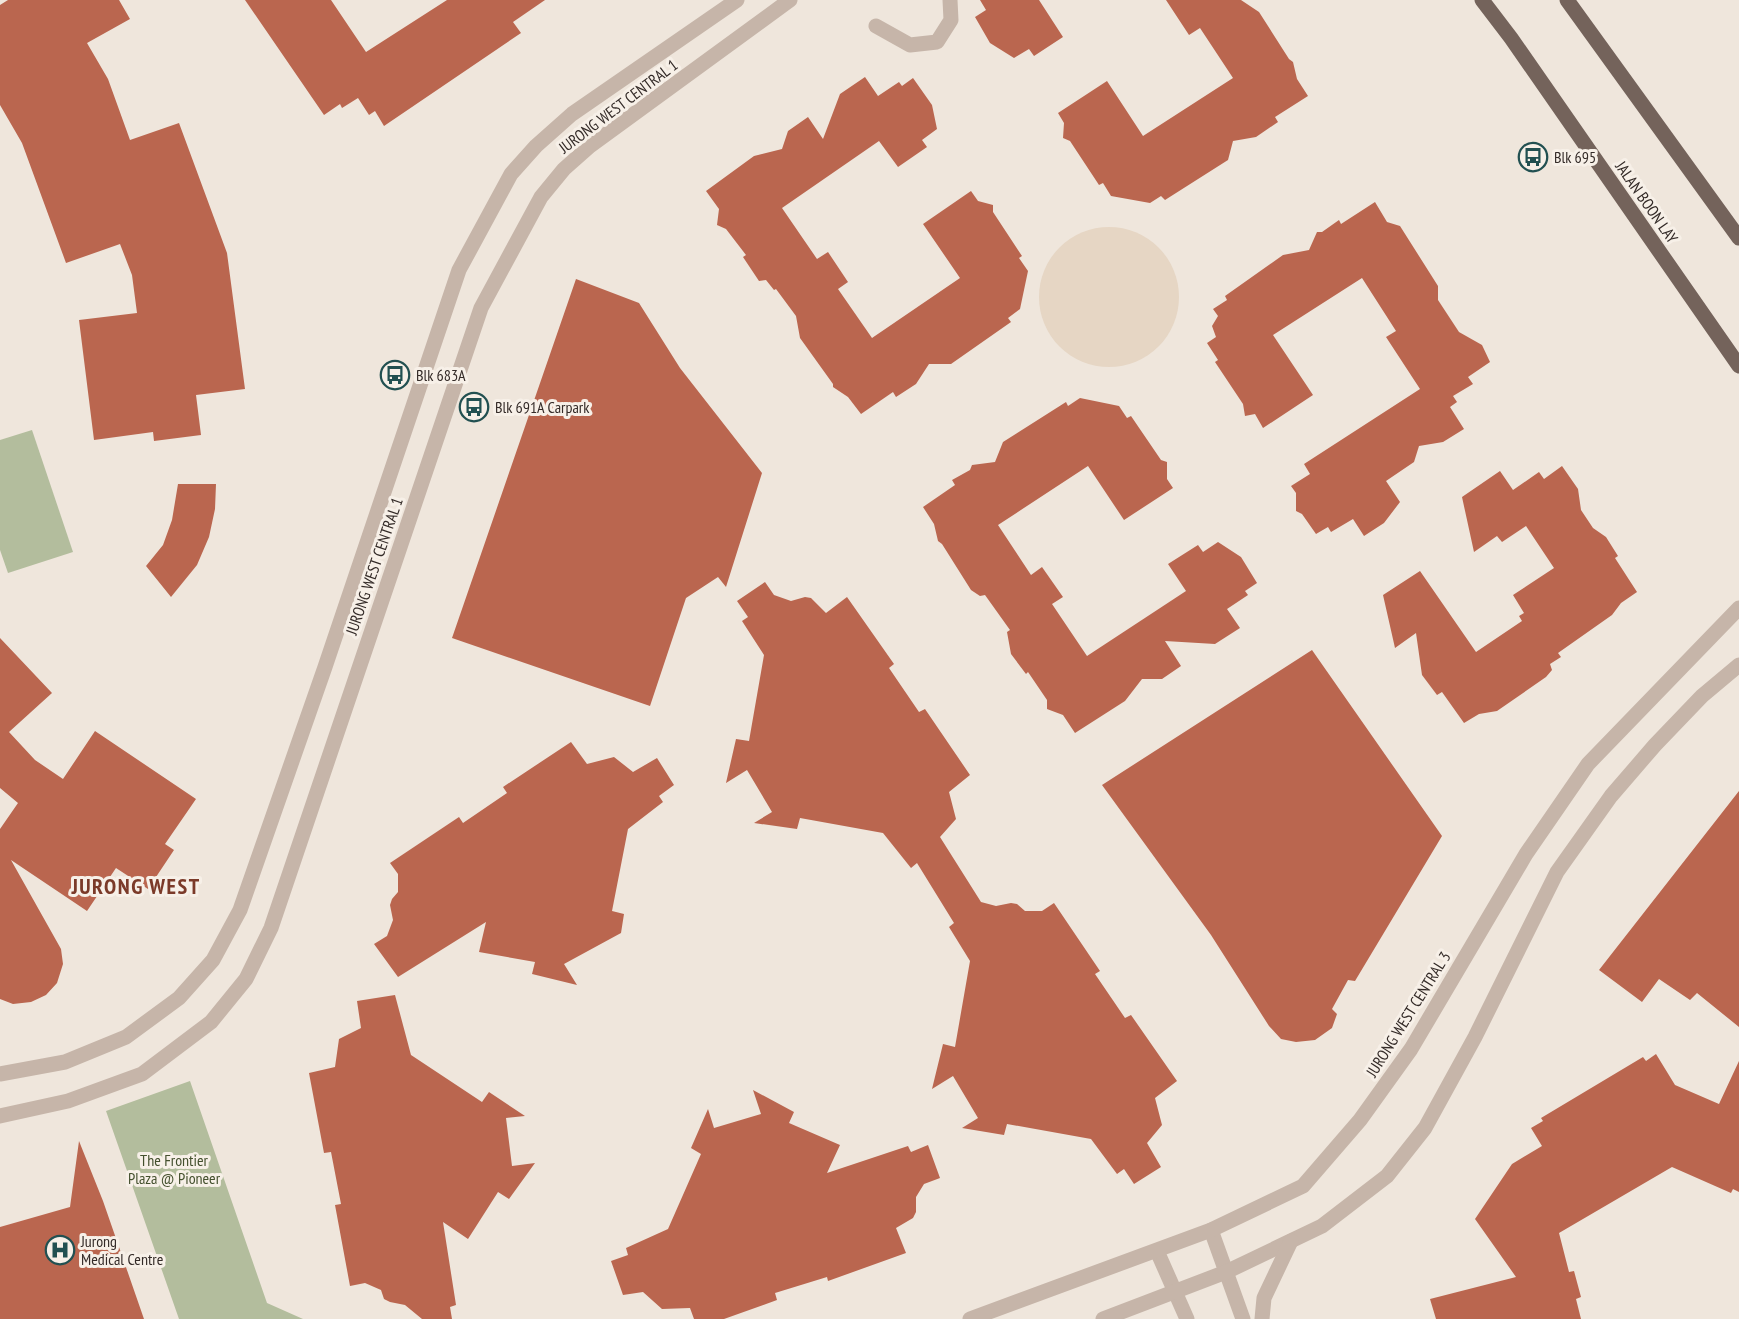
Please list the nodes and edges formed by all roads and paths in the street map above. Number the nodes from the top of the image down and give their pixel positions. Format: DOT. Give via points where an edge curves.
graph roads {
  1 [pos="736,0"];
  2 [pos="790,0"];
  3 [pos="950,0"];
  4 [pos="1482,0"];
  5 [pos="1567,0"];
  6 [pos="876,26"];
  7 [pos="1739,238"];
  8 [pos="1739,366"];
  9 [pos="1739,608"];
  10 [pos="1739,665"];
  11 [pos="0,1074"];
  12 [pos="0,1116"];
  13 [pos="1211,1230"];
  14 [pos="1291,1241"];
  15 [pos="1157,1251"];
  16 [pos="1226,1272"];
  17 [pos="1176,1292"];
  18 [pos="970,1319"];
  19 [pos="1103,1319"];
  20 [pos="1187,1319"];
  21 [pos="1243,1319"];
  22 [pos="1262,1319"];
  1 -- 11 [label="street, JURONG WEST CENTRAL 1" via="572,114 536,146 512,174 459,270 240,909 213,960 179,998 126,1036 65,1062"];
  2 -- 12 [label="street, JURONG WEST CENTRAL 1" via="590,146 541,197 480,308 272,928 246,979 211,1022 142,1074 68,1101"];
  3 -- 6 [label="street" via="951,20 937,42 910,45"];
  4 -- 8 [label="main road, JALAN BOON LAY"];
  5 -- 7 [label="main road"];
  9 -- 13 [label="street, JURONG WEST CENTRAL 3" via="1588,764 1526,854 1411,1049 1360,1120 1303,1186"];
  10 -- 14 [label="street" via="1702,696 1655,745 1611,796 1557,872 1425,1128 1387,1176 1322,1226"];
  13 -- 15 [label="street, JURONG WEST CENTRAL 3"];
  13 -- 16 [label="street"];
  14 -- 16 [label="street"];
  14 -- 22 [label="street" via="1264,1298"];
  15 -- 17 [label="street"];
  15 -- 18 [label="street, JURONG WEST CENTRAL 3"];
  16 -- 17 [label="street"];
  16 -- 21 [label="street"];
  17 -- 19 [label="street"];
  17 -- 20 [label="street"];
}
